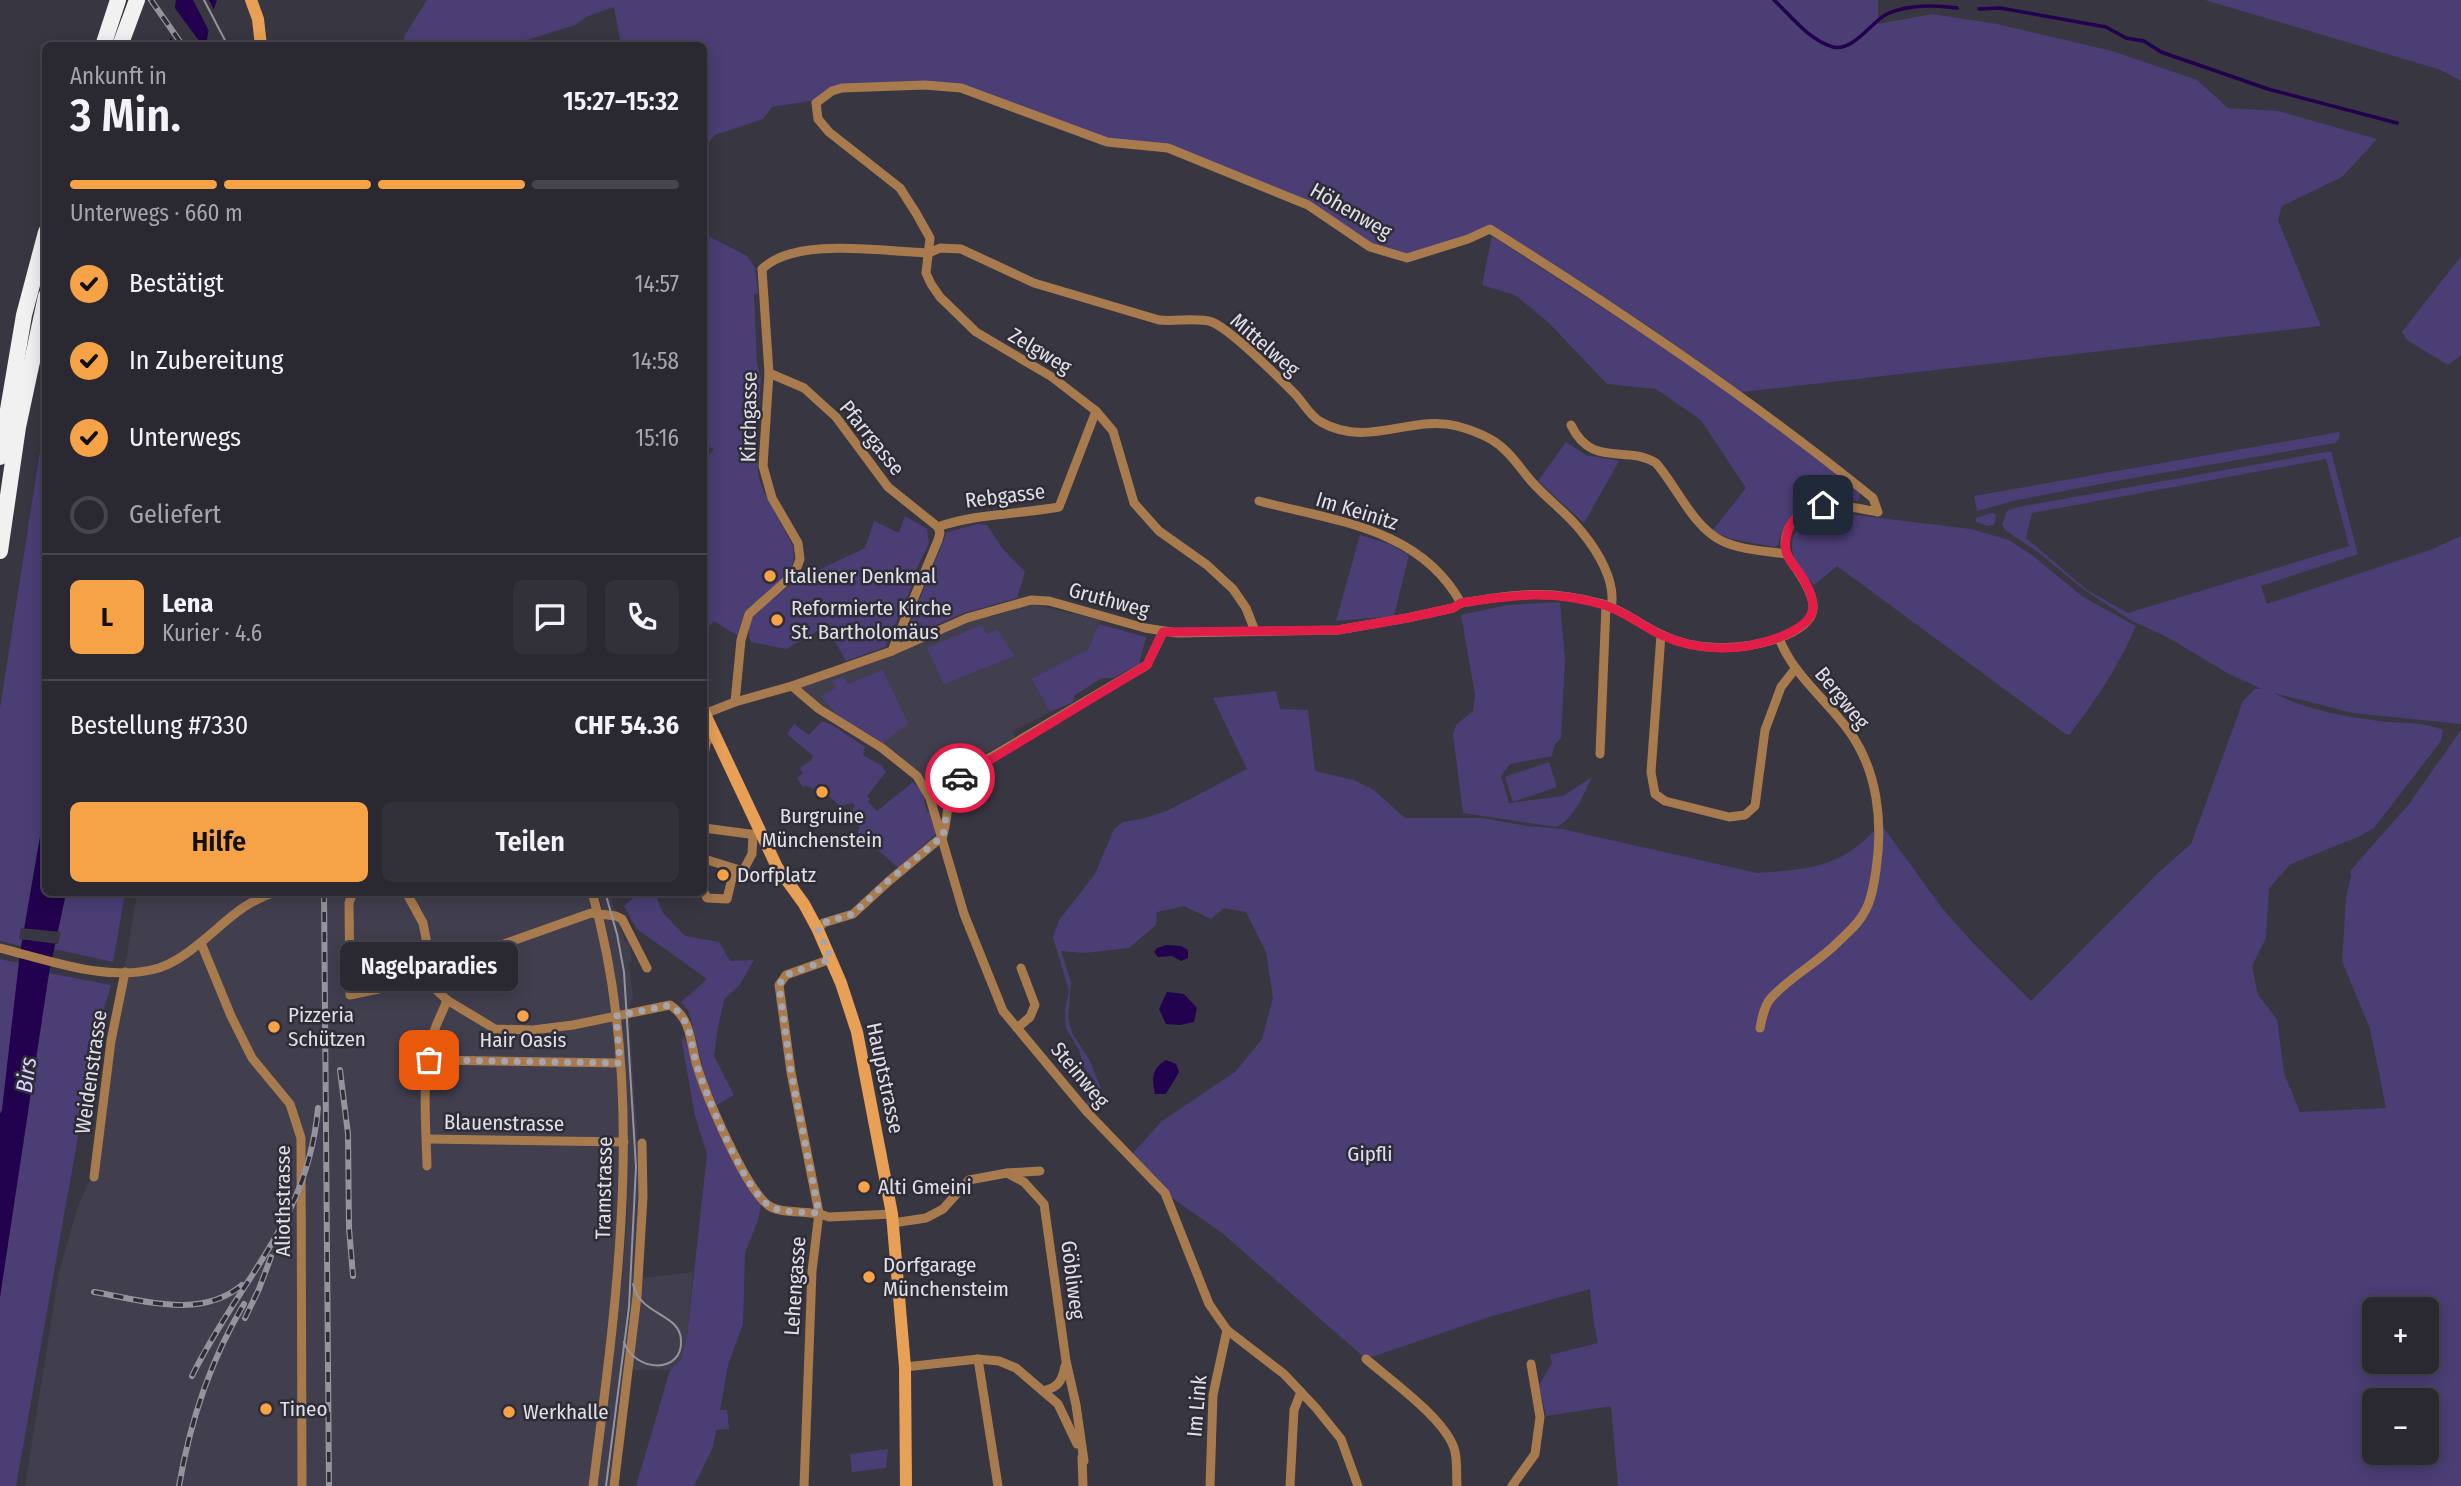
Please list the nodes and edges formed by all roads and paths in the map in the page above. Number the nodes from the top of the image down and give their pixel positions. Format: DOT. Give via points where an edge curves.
graph roads {
  1 [pos="118,0"];
  2 [pos="137,0"];
  3 [pos="251,0"];
  4 [pos="104,42"];
  5 [pos="121,42"];
  6 [pos="261,42"];
  7 [pos="816,103"];
  8 [pos="42,247"];
  9 [pos="929,253"];
  10 [pos="762,269"];
  11 [pos="42,315"];
  12 [pos="769,373"];
  13 [pos="1096,411"];
  14 [pos="1571,425"];
  15 [pos="0,457"];
  16 [pos="1259,501"];
  17 [pos="938,527"];
  18 [pos="0,551"];
  19 [pos="1786,554"];
  20 [pos="1461,603"];
  21 [pos="1609,606"];
  22 [pos="1255,631"];
  23 [pos="1163,632"];
  24 [pos="1661,635"];
  25 [pos="1779,638"];
  26 [pos="892,651"];
  27 [pos="1795,669"];
  28 [pos="792,687"];
  29 [pos="735,702"];
  30 [pos="707,712"];
  31 [pos="707,720"];
  32 [pos="713,734"];
  33 [pos="707,742"];
  34 [pos="1600,754"];
  35 [pos="707,828"];
  36 [pos="758,835"];
  37 [pos="942,839"];
  38 [pos="707,861"];
  39 [pos="734,870"];
  40 [pos="267,896"];
  41 [pos="352,896"];
  42 [pos="408,896"];
  43 [pos="593,896"];
  44 [pos="705,896"];
  45 [pos="598,914"];
  46 [pos="818,929"];
  47 [pos="201,943"];
  48 [pos="0,948"];
  49 [pos="831,959"];
  50 [pos="647,968"];
  51 [pos="1021,968"];
  52 [pos="125,972"];
  53 [pos="426,974"];
  54 [pos="447,1000"];
  55 [pos="616,1016"];
  56 [pos="1017,1028"];
  57 [pos="1760,1028"];
  58 [pos="429,1060"];
  59 [pos="620,1063"];
  60 [pos="427,1139"];
  61 [pos="624,1142"];
  62 [pos="642,1143"];
  63 [pos="427,1166"];
  64 [pos="1040,1171"];
  65 [pos="1007,1173"];
  66 [pos="94,1177"];
  67 [pos="819,1213"];
  68 [pos="892,1219"];
  69 [pos="1227,1330"];
  70 [pos="978,1359"];
  71 [pos="1366,1359"];
  72 [pos="1066,1361"];
  73 [pos="1531,1364"];
  74 [pos="905,1367"];
  75 [pos="1044,1391"];
  76 [pos="1301,1392"];
  77 [pos="1084,1461"];
  78 [pos="302,1486"];
  79 [pos="593,1486"];
  80 [pos="614,1486"];
  81 [pos="804,1486"];
  82 [pos="906,1486"];
  83 [pos="998,1486"];
  84 [pos="1083,1486"];
  85 [pos="1210,1486"];
  86 [pos="1290,1486"];
  87 [pos="1358,1486"];
  88 [pos="1457,1486"];
  89 [pos="1512,1486"];
  1 -- 4 [label="highway"];
  2 -- 5 [label="highway"];
  3 -- 6 [label="main road"];
  7 -- 9 [label="street, Zelgweg" via="818,119 829,132 900,188 930,238"];
  7 -- 19 [label="street, Höhenweg" via="842,88 961,88 1107,142 1168,148 1308,205 1370,247 1407,258 1490,229 1729,386 1873,498 1878,512 1823,505 1803,512 1791,524"];
  8 -- 15 [label="highway" via="24,315"];
  9 -- 10 [label="street, Mittelweg" via="814,249"];
  9 -- 13 [label="street, Zelgweg" via="926,273 931,284 976,332 1052,377"];
  9 -- 21 [label="street, Mittelweg" via="940,248 961,249 1034,282 1159,320 1210,321 1227,331 1319,421 1341,430 1364,434 1433,423 1456,426 1491,440 1581,530 1611,584"];
  10 -- 12 [label="street, Kirchgasse"];
  11 -- 18 [label="highway"];
  12 -- 17 [label="street, Pfarrgasse" via="804,388 836,417 888,487"];
  12 -- 29 [label="street, Kirchgasse" via="763,466 772,498 798,543 800,559 795,573 749,614 741,640"];
  13 -- 17 [label="street, Rebgasse" via="1059,507 967,517"];
  13 -- 22 [label="street, Zelgweg" via="1113,431 1134,503 1159,531 1233,589"];
  14 -- 19 [label="street" via="1584,444 1611,456 1637,456 1656,463 1696,517 1725,543"];
  16 -- 20 [label="street, Im Keinitz" via="1398,540 1430,562"];
  17 -- 26 [label="street" via="938,540"];
  19 -- 25 [label="street, Gruthweg" via="1809,588 1814,605 1805,623"];
  20 -- 21 [label="street, Gruthweg" via="1528,593"];
  20 -- 22 [label="street, Gruthweg" via="1441,611 1338,630"];
  21 -- 24 [label="street, Gruthweg"];
  21 -- 34 [label="street, Mittelweg"];
  22 -- 23 [label="street, Gruthweg"];
  23 -- 26 [label="street, Gruthweg" via="1031,600 967,618"];
  23 -- 37 [label="street" via="1147,665 956,781 949,795"];
  24 -- 25 [label="street, Gruthweg" via="1709,648"];
  24 -- 27 [label="street" via="1651,785 1665,801 1690,808 1729,817 1745,816 1755,806 1765,730 1781,687"];
  25 -- 27 [label="street, Bergweg"];
  26 -- 28 [label="street, Gruthweg"];
  27 -- 57 [label="street, Bergweg" via="1849,731 1862,753 1881,824 1867,908 1830,951 1770,999"];
  28 -- 29 [label="street, Gruthweg"];
  28 -- 37 [label="street, Steinweg" via="917,776 930,797"];
  29 -- 30 [label="street, Gruthweg"];
  31 -- 32 [label="main road, Hauptstrasse"];
  32 -- 33 [label="street"];
  32 -- 36 [label="main road, Hauptstrasse"];
  35 -- 36 [label="street"];
  36 -- 39 [label="street" via="743,871"];
  36 -- 46 [label="main road, Hauptstrasse"];
  37 -- 46 [label="street" via="853,914 823,923"];
  37 -- 56 [label="street, Steinweg" via="972,935 999,1002"];
  38 -- 39 [label="street"];
  39 -- 44 [label="street" via="727,899"];
  40 -- 47 [label="street" via="245,906"];
  41 -- 53 [label="street" via="350,995 406,984"];
  42 -- 53 [label="street" via="423,923"];
  43 -- 45 [label="street, Tramstrasse"];
  45 -- 50 [label="street" via="622,919"];
  45 -- 53 [label="street" via="583,914"];
  45 -- 55 [label="street, Tramstrasse"];
  46 -- 49 [label="main road, Hauptstrasse"];
  47 -- 52 [label="street" via="158,968"];
  47 -- 78 [label="street, Aliothstrasse" via="252,1058 290,1104 301,1138"];
  48 -- 52 [label="street" via="87,969"];
  49 -- 67 [label="street, Lehengasse" via="786,975 779,985"];
  49 -- 68 [label="main road, Hauptstrasse" via="863,1055"];
  51 -- 56 [label="street" via="1035,1005"];
  52 -- 66 [label="street, Weidenstrasse" via="111,1041"];
  53 -- 54 [label="street"];
  54 -- 55 [label="street" via="495,1029 505,1030 573,1025"];
  54 -- 58 [label="street"];
  55 -- 59 [label="street, Tramstrasse"];
  55 -- 67 [label="street" via="670,1005 681,1012 703,1080 752,1187 773,1208"];
  56 -- 69 [label="street, Steinweg" via="1088,1113 1165,1193 1209,1304"];
  58 -- 59 [label="street"];
  58 -- 60 [label="street"];
  59 -- 61 [label="street, Tramstrasse"];
  60 -- 61 [label="street, Blauenstrasse"];
  60 -- 63 [label="street"];
  61 -- 79 [label="street, Tramstrasse" via="621,1250"];
  62 -- 80 [label="street, Tramstrasse" via="637,1296"];
  64 -- 65 [label="street"];
  65 -- 68 [label="street" via="969,1180 943,1209 926,1219"];
  65 -- 72 [label="street, Göbliweg" via="1024,1182 1044,1204"];
  67 -- 68 [label="street"];
  67 -- 81 [label="street, Lehengasse" via="812,1271"];
  68 -- 74 [label="main road, Hauptstrasse"];
  69 -- 76 [label="street, Steinweg"];
  69 -- 85 [label="street, Im Link" via="1213,1395"];
  70 -- 74 [label="street"];
  70 -- 75 [label="street" via="1016,1368"];
  70 -- 83 [label="street"];
  71 -- 88 [label="street" via="1447,1432 1455,1450"];
  72 -- 75 [label="street" via="1062,1380"];
  72 -- 77 [label="street, Göbliweg"];
  73 -- 89 [label="street" via="1540,1417 1535,1454"];
  74 -- 82 [label="main road, Hauptstrasse"];
  75 -- 77 [label="street" via="1058,1404"];
  76 -- 86 [label="street" via="1294,1410"];
  76 -- 87 [label="street, Steinweg" via="1341,1439"];
  77 -- 84 [label="street"];
}
